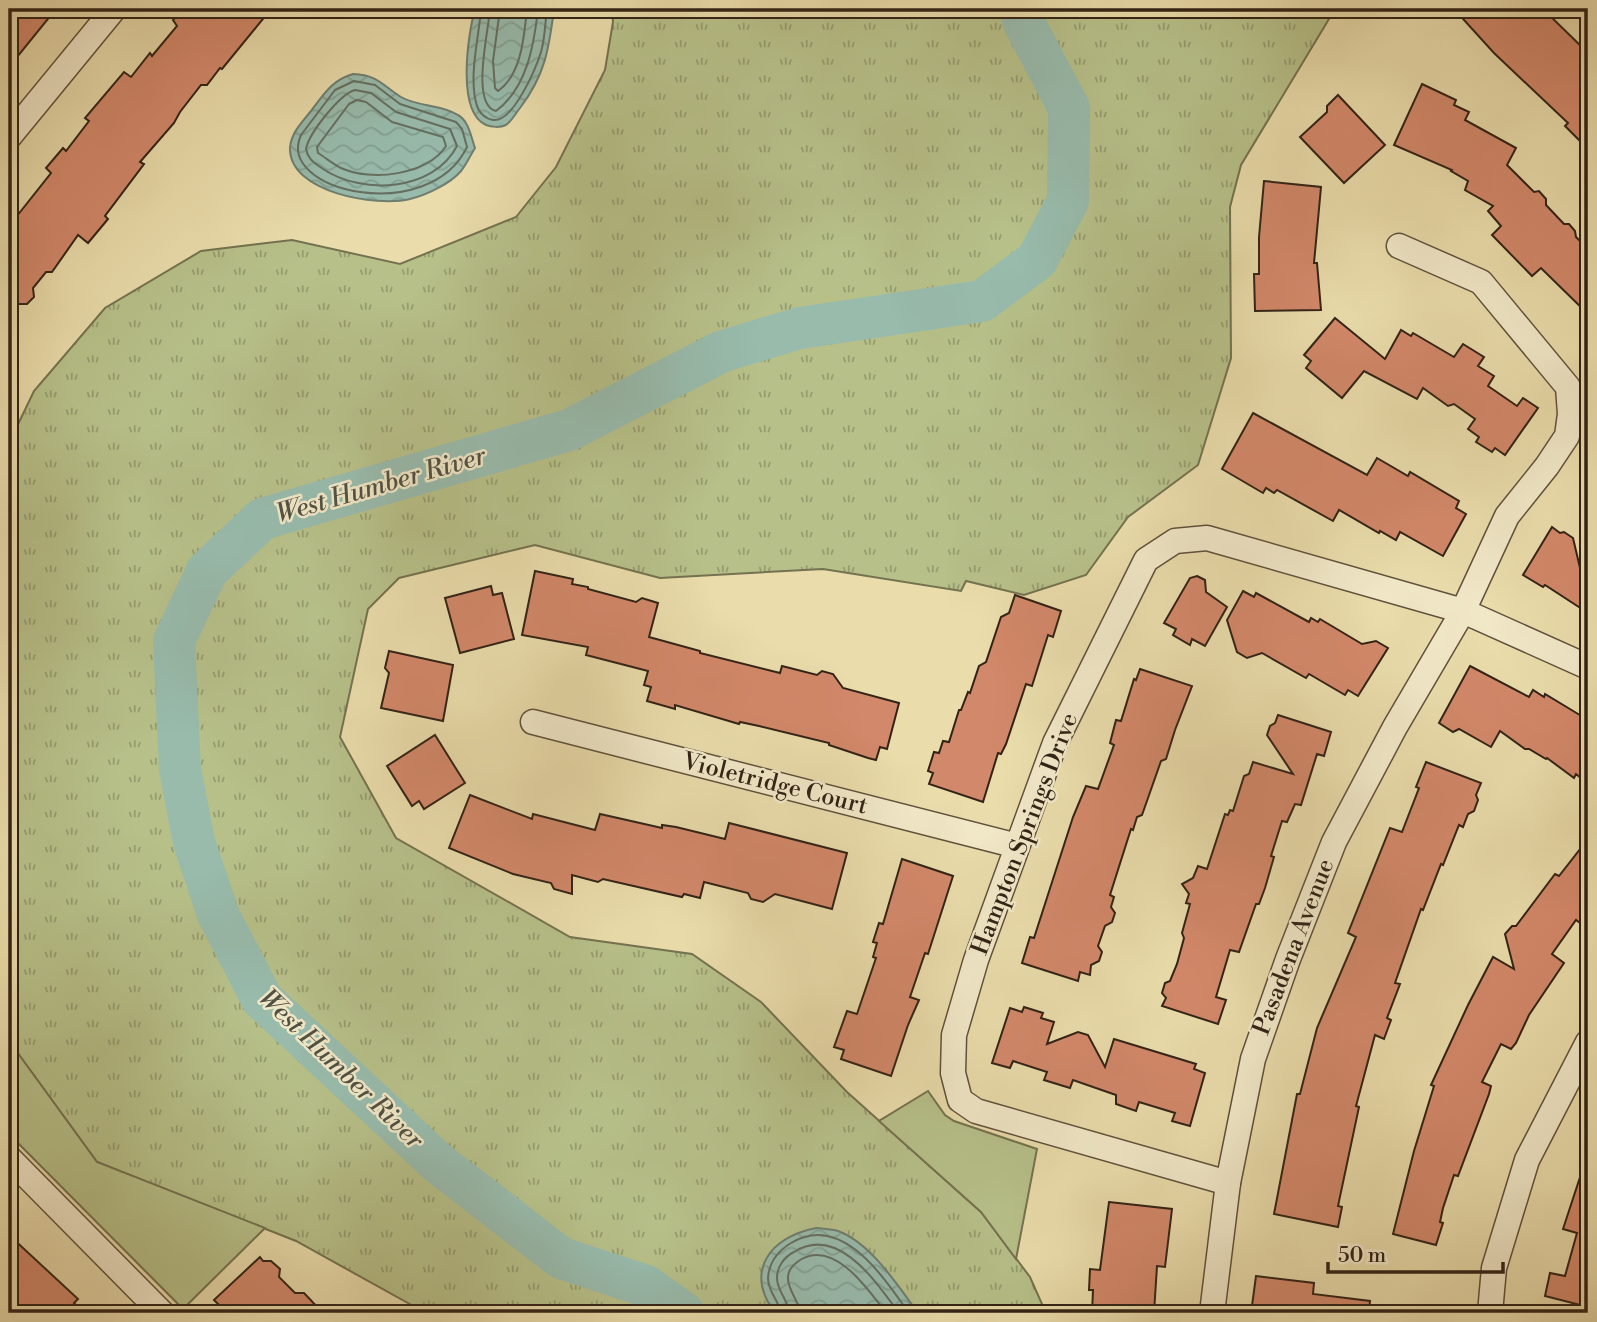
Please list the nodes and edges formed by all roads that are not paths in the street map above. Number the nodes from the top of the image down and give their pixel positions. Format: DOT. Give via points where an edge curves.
graph roads {
  1 [pos="114,9"];
  2 [pos="9,137"];
  3 [pos="1399,246"];
  4 [pos="1464,611"];
  5 [pos="1588,667"];
  6 [pos="533,722"];
  7 [pos="1017,846"];
  8 [pos="1588,1042"];
  9 [pos="9,1158"];
  10 [pos="1228,1183"];
  11 [pos="162,1313"];
  12 [pos="1212,1313"];
  13 [pos="1490,1313"];
  1 -- 2 [label="street"];
  3 -- 4 [label="street, Pasadena Avenue" via="1481,282 1568,387 1567,436 1507,516"];
  4 -- 5 [label="street, Hampton Springs Drive"];
  4 -- 7 [label="street, Hampton Springs Drive" via="1208,538 1175,541 1146,560 1055,743"];
  4 -- 10 [label="street, Pasadena Avenue" via="1334,842 1253,1059"];
  6 -- 7 [label="street, Violetridge Court"];
  7 -- 10 [label="street, Hampton Springs Drive" via="954,1035 953,1073 960,1100 976,1111"];
  8 -- 13 [label="street" via="1527,1160 1494,1268"];
  9 -- 11 [label="street"];
  10 -- 12 [label="street, Pasadena Avenue"];
}
